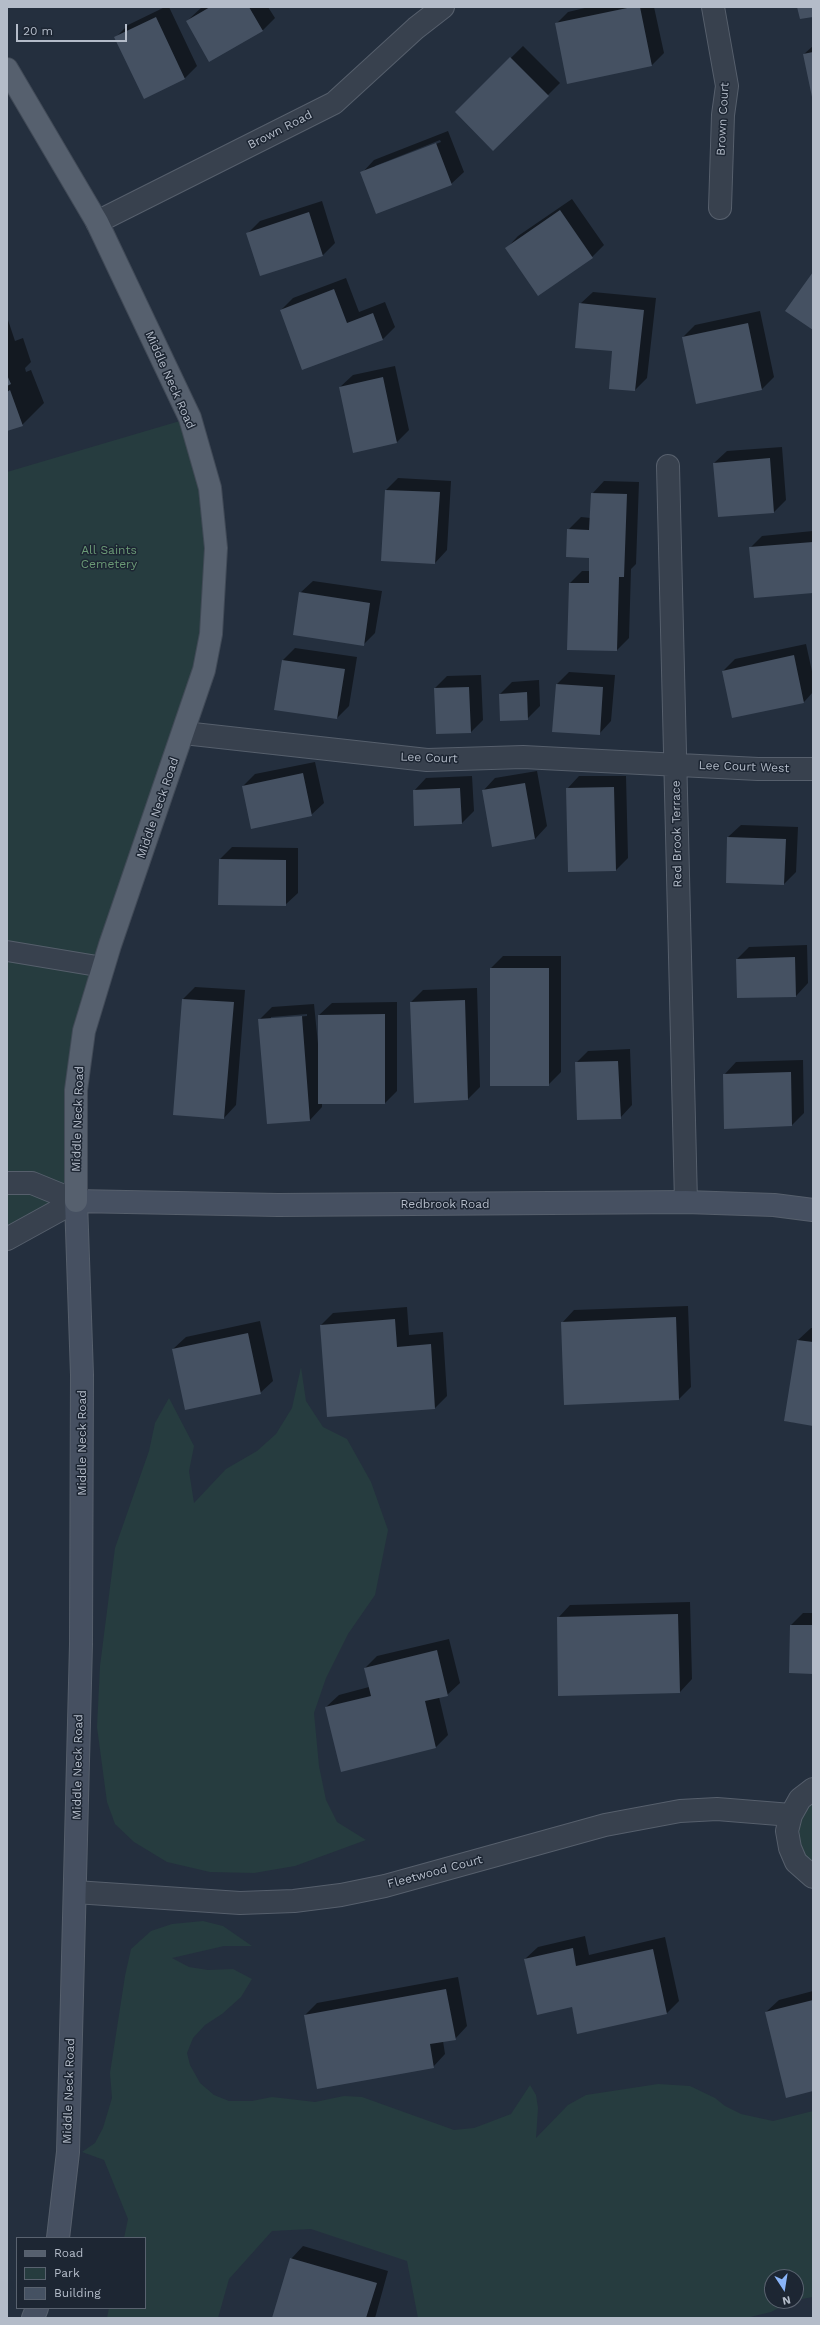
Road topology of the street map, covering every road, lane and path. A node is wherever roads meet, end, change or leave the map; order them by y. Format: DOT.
graph roads {
  1 [pos="443,7"];
  2 [pos="713,7"];
  3 [pos="7,69"];
  4 [pos="720,208"];
  5 [pos="97,222"];
  6 [pos="668,466"];
  7 [pos="184,733"];
  8 [pos="675,764"];
  9 [pos="813,769"];
  10 [pos="7,951"];
  11 [pos="103,967"];
  12 [pos="7,1183"];
  13 [pos="76,1201"];
  14 [pos="686,1202"];
  15 [pos="813,1210"];
  16 [pos="7,1239"];
  17 [pos="813,1789"];
  18 [pos="791,1815"];
  19 [pos="813,1877"];
  20 [pos="75,1892"];
  21 [pos="58,2237"];
  22 [pos="38,2309"];
  23 [pos="33,2318"];
  1 -- 5 [label="street, Brown Road"];
  2 -- 4 [label="street, Brown Court"];
  3 -- 5 [label="main road, Middle Neck Road"];
  5 -- 7 [label="main road, Middle Neck Road"];
  6 -- 8 [label="street, Red Brook Terrace"];
  7 -- 8 [label="street, Lee Court"];
  7 -- 11 [label="main road, Middle Neck Road"];
  8 -- 9 [label="street, Lee Court West"];
  8 -- 14 [label="street, Red Brook Terrace"];
  10 -- 11 [label="lane"];
  11 -- 13 [label="main road, Middle Neck Road"];
  12 -- 13 [label="street"];
  13 -- 14 [label="main road, Redbrook Road"];
  13 -- 16 [label="street"];
  13 -- 20 [label="main road, Middle Neck Road"];
  14 -- 15 [label="main road, Redbrook Road"];
  17 -- 18 [label="street"];
  18 -- 19 [label="street"];
  18 -- 20 [label="street, Fleetwood Court"];
  20 -- 21 [label="main road, Middle Neck Road"];
  22 -- 23 [label="main road"];
}
